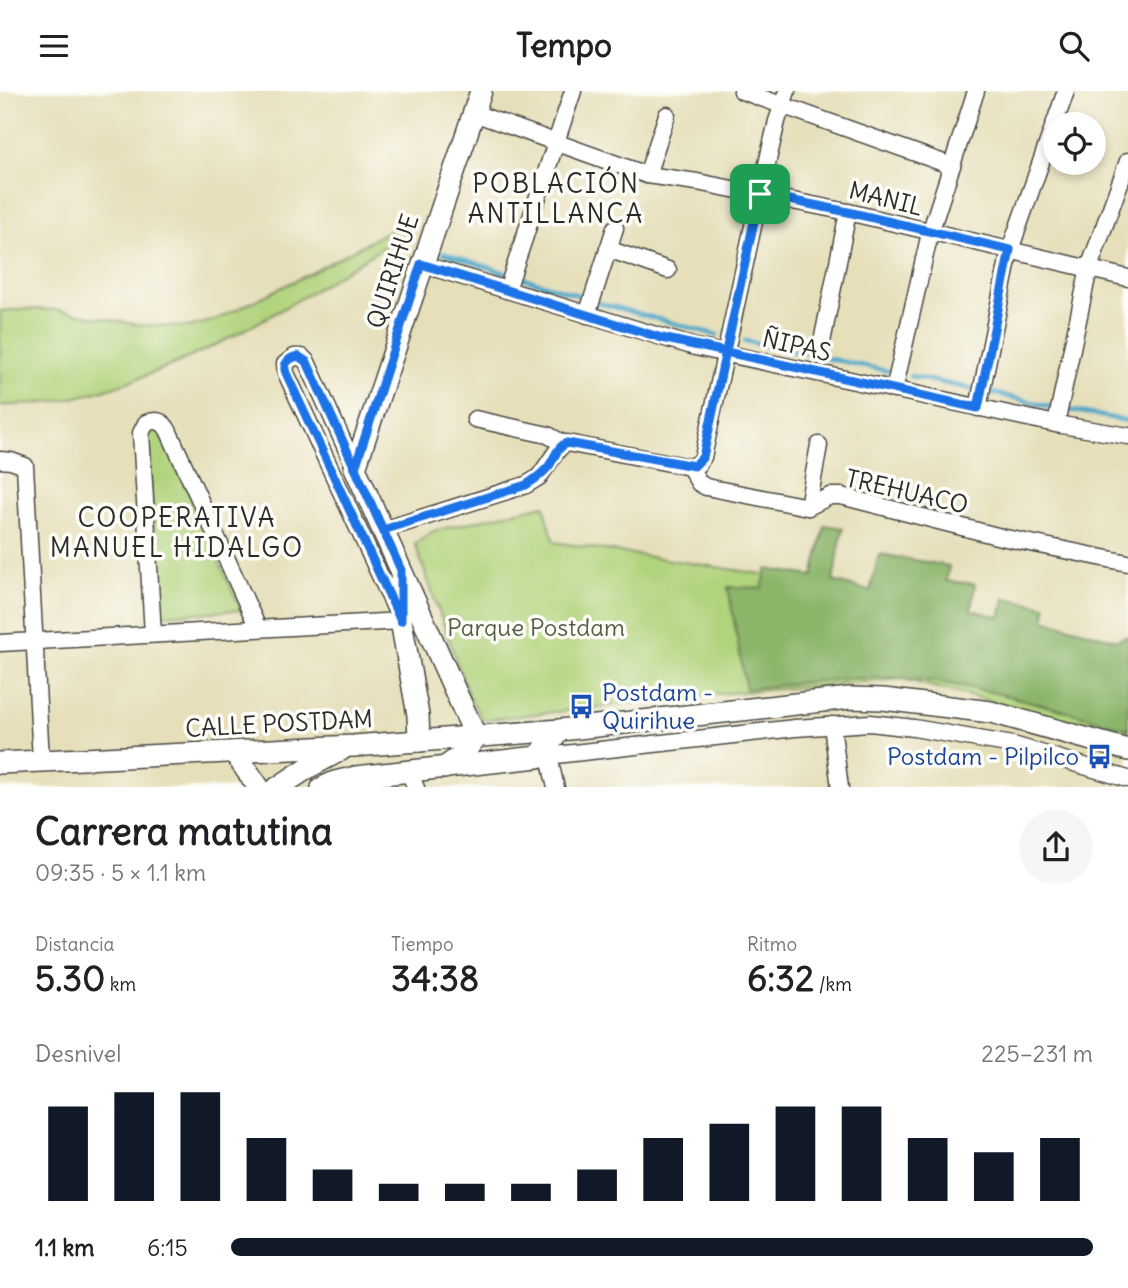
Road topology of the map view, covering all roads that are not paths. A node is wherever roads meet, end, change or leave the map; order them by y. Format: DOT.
graph roads {
  1 [pos="481,91"];
  2 [pos="573,91"];
  3 [pos="742,91"];
  4 [pos="976,91"];
  5 [pos="1066,91"];
  6 [pos="785,98"];
  7 [pos="474,113"];
  8 [pos="667,115"];
  9 [pos="556,143"];
  10 [pos="1128,161"];
  11 [pos="951,166"];
  12 [pos="647,176"];
  13 [pos="760,194"];
  14 [pos="848,212"];
  15 [pos="615,228"];
  16 [pos="930,233"];
  17 [pos="608,249"];
  18 [pos="1010,250"];
  19 [pos="421,264"];
  20 [pos="1089,268"];
  21 [pos="668,269"];
  22 [pos="1128,278"];
  23 [pos="508,290"];
  24 [pos="587,315"];
  25 [pos="822,342"];
  26 [pos="726,352"];
  27 [pos="894,390"];
  28 [pos="978,408"];
  29 [pos="475,419"];
  30 [pos="1056,424"];
  31 [pos="1128,436"];
  32 [pos="564,444"];
  33 [pos="819,445"];
  34 [pos="0,460"];
  35 [pos="690,467"];
  36 [pos="355,468"];
  37 [pos="808,507"];
  38 [pos="383,530"];
  39 [pos="1128,563"];
  40 [pos="401,570"];
  41 [pos="401,621"];
  42 [pos="258,628"];
  43 [pos="153,634"];
  44 [pos="35,641"];
  45 [pos="0,643"];
  46 [pos="832,725"];
  47 [pos="560,730"];
  48 [pos="476,737"];
  49 [pos="419,741"];
  50 [pos="354,746"];
  51 [pos="1128,750"];
  52 [pos="234,752"];
  53 [pos="543,757"];
  54 [pos="41,761"];
  55 [pos="0,763"];
  56 [pos="444,768"];
  57 [pos="1128,779"];
  58 [pos="413,780"];
  59 [pos="259,787"];
  60 [pos="277,787"];
  61 [pos="322,787"];
  62 [pos="556,787"];
  63 [pos="840,787"];
  1 -- 7 [label="street, QUIRIHUE"];
  2 -- 9 [label="street"];
  3 -- 6 [label="street"];
  4 -- 11 [label="street"];
  5 -- 18 [label="street"];
  6 -- 11 [label="street"];
  6 -- 13 [label="street"];
  7 -- 9 [label="street, MANIL"];
  7 -- 19 [label="street, QUIRIHUE"];
  8 -- 12 [label="street"];
  9 -- 12 [label="street, MANIL"];
  9 -- 23 [label="street"];
  10 -- 20 [label="street"];
  11 -- 16 [label="street"];
  12 -- 13 [label="street, MANIL"];
  13 -- 14 [label="street, MANIL"];
  13 -- 26 [label="street"];
  14 -- 16 [label="street, MANIL"];
  14 -- 25 [label="street"];
  15 -- 17 [label="street"];
  16 -- 18 [label="street, MANIL"];
  16 -- 27 [label="street"];
  17 -- 21 [label="street"];
  17 -- 24 [label="street"];
  18 -- 20 [label="street, MANIL"];
  18 -- 28 [label="street"];
  19 -- 23 [label="street, ÑIPAS"];
  19 -- 36 [label="street, QUIRIHUE"];
  20 -- 22 [label="street, MANIL"];
  20 -- 30 [label="street"];
  23 -- 24 [label="street, ÑIPAS"];
  24 -- 26 [label="street, ÑIPAS"];
  26 -- 27 [label="street, ÑIPAS"];
  26 -- 35 [label="street"];
  27 -- 28 [label="street, ÑIPAS"];
  28 -- 30 [label="street, ÑIPAS"];
  29 -- 32 [label="street, TREHUACO"];
  30 -- 31 [label="street, ÑIPAS"];
  32 -- 35 [label="street, TREHUACO"];
  32 -- 38 [label="street"];
  33 -- 37 [label="street"];
  34 -- 44 [label="street"];
  35 -- 37 [label="street, TREHUACO"];
  36 -- 38 [label="street"];
  36 -- 41 [label="street"];
  37 -- 39 [label="street, TREHUACO"];
  38 -- 40 [label="street"];
  40 -- 41 [label="street"];
  40 -- 48 [label="street"];
  41 -- 42 [label="street"];
  41 -- 49 [label="street"];
  42 -- 43 [label="street"];
  42 -- 43 [label="street"];
  43 -- 44 [label="street"];
  44 -- 45 [label="street"];
  44 -- 54 [label="street"];
  46 -- 53 [label="street"];
  46 -- 57 [label="street"];
  46 -- 63 [label="street"];
  47 -- 48 [label="street, CALLE POSTDAM"];
  47 -- 51 [label="street, CALLE POSTDAM"];
  47 -- 53 [label="street"];
  48 -- 49 [label="street, CALLE POSTDAM"];
  48 -- 56 [label="street"];
  49 -- 50 [label="street, CALLE POSTDAM"];
  50 -- 52 [label="street, CALLE POSTDAM"];
  50 -- 60 [label="street"];
  52 -- 54 [label="street, CALLE POSTDAM"];
  52 -- 59 [label="street"];
  53 -- 56 [label="street"];
  53 -- 62 [label="street"];
  54 -- 55 [label="street, CALLE POSTDAM"];
  56 -- 58 [label="street"];
  58 -- 61 [label="street"];
}
